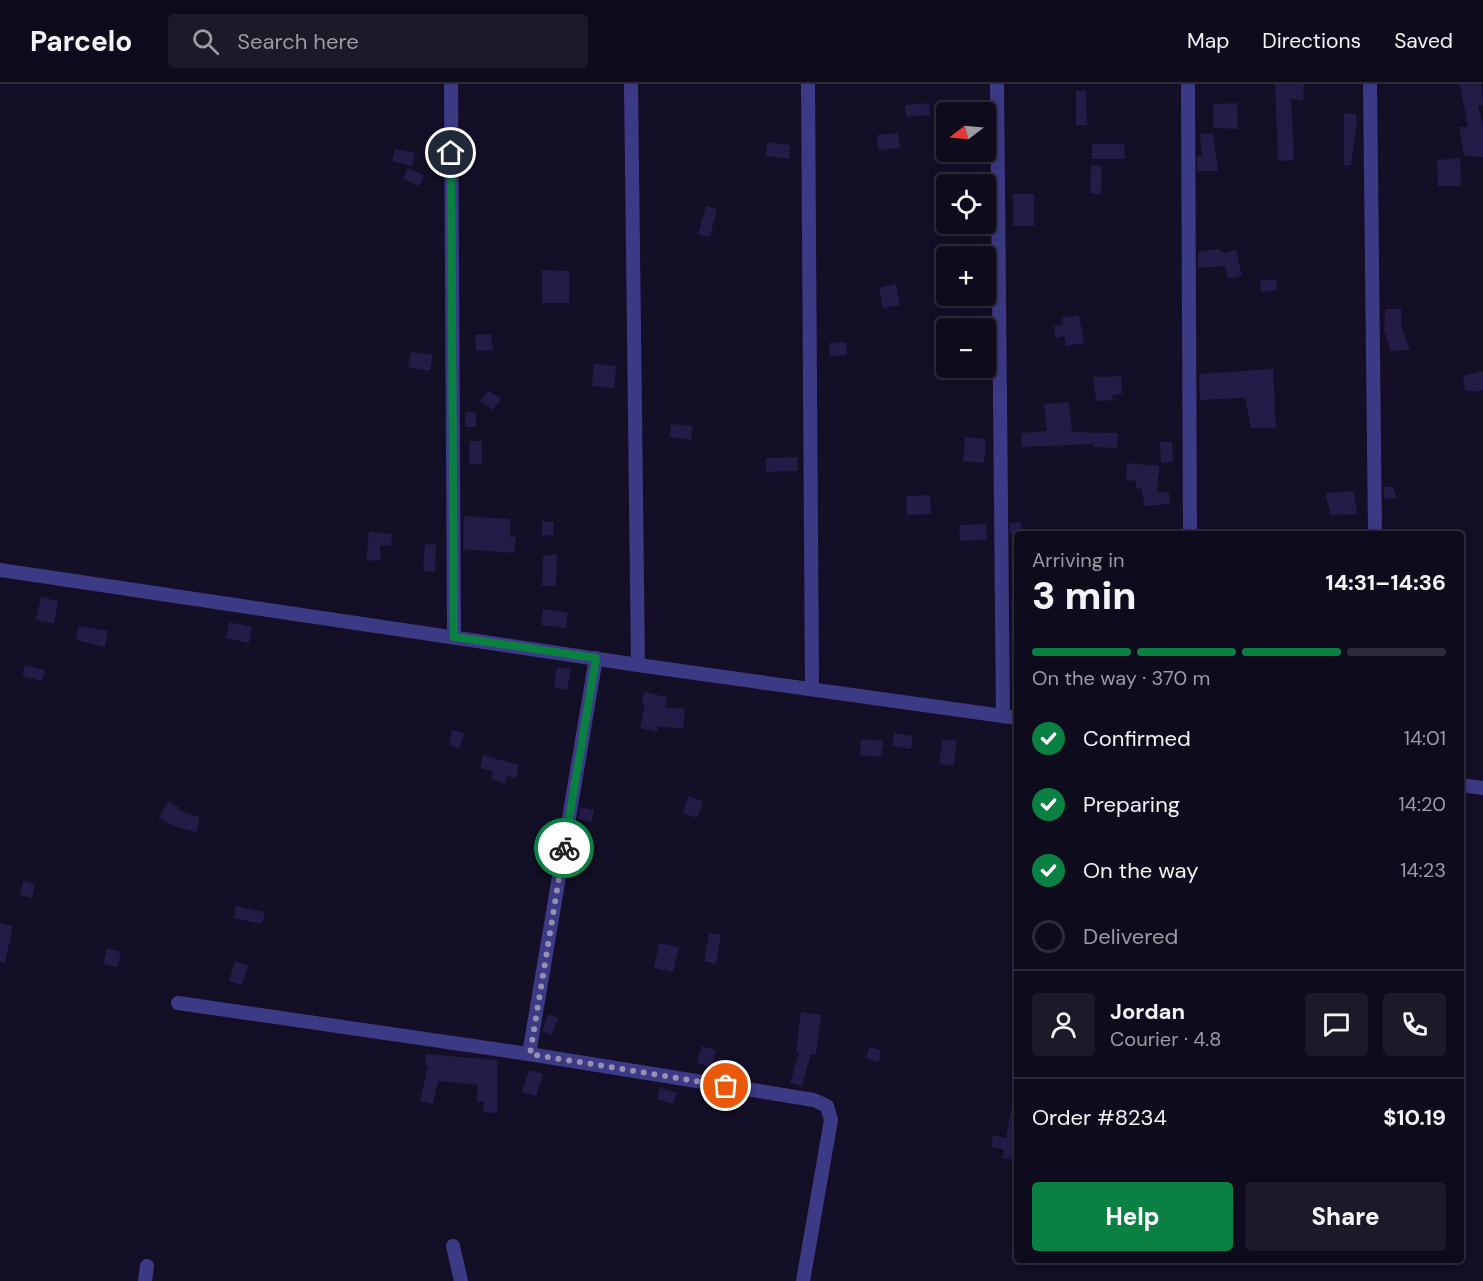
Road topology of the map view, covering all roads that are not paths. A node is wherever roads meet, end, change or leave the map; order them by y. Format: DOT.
graph roads {
  1 [pos="451,84"];
  2 [pos="631,84"];
  3 [pos="808,84"];
  4 [pos="997,84"];
  5 [pos="1188,84"];
  6 [pos="1370,84"];
  7 [pos="1190,531"];
  8 [pos="1375,531"];
  9 [pos="0,570"];
  10 [pos="454,637"];
  11 [pos="596,658"];
  12 [pos="638,665"];
  13 [pos="812,687"];
  14 [pos="1010,717"];
  15 [pos="1464,785"];
  16 [pos="1483,788"];
  17 [pos="178,1003"];
  18 [pos="530,1054"];
  19 [pos="453,1246"];
  20 [pos="147,1266"];
  21 [pos="145,1281"];
  22 [pos="461,1281"];
  23 [pos="803,1281"];
  1 -- 10 [label="street"];
  2 -- 12 [label="street"];
  3 -- 13 [label="street"];
  4 -- 14 [label="street"];
  5 -- 7 [label="street"];
  6 -- 8 [label="street"];
  9 -- 10 [label="street"];
  10 -- 11 [label="street"];
  11 -- 12 [label="street"];
  11 -- 18 [label="street"];
  12 -- 13 [label="street"];
  13 -- 14 [label="street"];
  15 -- 16 [label="street"];
  17 -- 18 [label="street"];
  18 -- 23 [label="street"];
  19 -- 22 [label="street"];
  20 -- 21 [label="street"];
}
